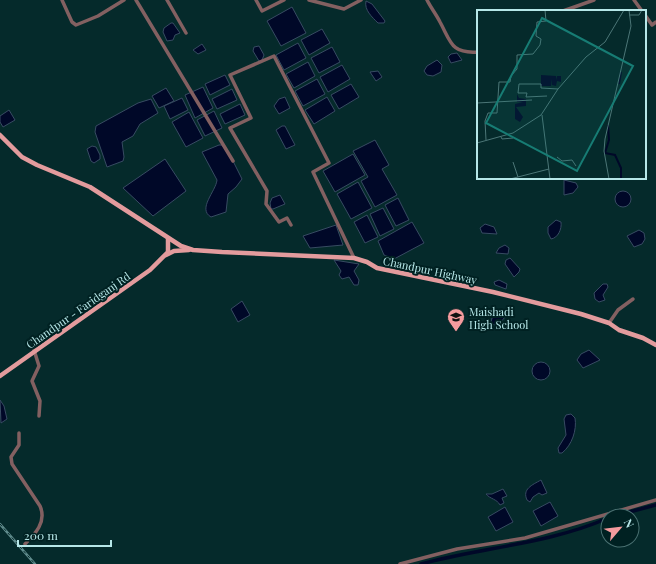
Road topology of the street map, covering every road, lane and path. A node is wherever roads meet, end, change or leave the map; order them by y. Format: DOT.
graph roads {
  1 [pos="62,0"];
  2 [pos="124,0"];
  3 [pos="136,0"];
  4 [pos="167,0"];
  5 [pos="256,0"];
  6 [pos="284,0"];
  7 [pos="309,0"];
  8 [pos="361,0"];
  9 [pos="427,0"];
  10 [pos="594,0"];
  11 [pos="634,0"];
  12 [pos="566,10"];
  13 [pos="641,10"];
  14 [pos="646,16"];
  15 [pos="656,22"];
  16 [pos="186,32"];
  17 [pos="477,52"];
  18 [pos="0,135"];
  19 [pos="233,161"];
  20 [pos="291,225"];
  21 [pos="168,239"];
  22 [pos="193,250"];
  23 [pos="164,256"];
  24 [pos="354,258"];
  25 [pos="633,299"];
  26 [pos="609,323"];
  27 [pos="656,345"];
  28 [pos="34,350"];
  29 [pos="0,376"];
  30 [pos="39,416"];
  31 [pos="19,433"];
  32 [pos="656,500"];
  33 [pos="24,544"];
  34 [pos="400,564"];
  1 -- 2 [label="street"];
  3 -- 19 [label="street"];
  4 -- 16 [label="street"];
  5 -- 6 [label="street"];
  7 -- 8 [label="street"];
  9 -- 17 [label="street"];
  10 -- 12 [label="street"];
  11 -- 13 [label="street"];
  14 -- 15 [label="street"];
  18 -- 21 [label="main road"];
  20 -- 24 [label="street"];
  21 -- 22 [label="main road"];
  21 -- 23 [label="main road"];
  22 -- 23 [label="main road"];
  22 -- 24 [label="main road, Chandpur Highway"];
  23 -- 28 [label="main road, Chandpur - Faridganj Rd"];
  24 -- 26 [label="main road, Chandpur Highway"];
  25 -- 26 [label="street"];
  26 -- 27 [label="main road, Chandpur Highway"];
  28 -- 29 [label="main road, Chandpur - Faridganj Rd"];
  28 -- 30 [label="street"];
  31 -- 33 [label="street"];
  32 -- 34 [label="street"];
}
